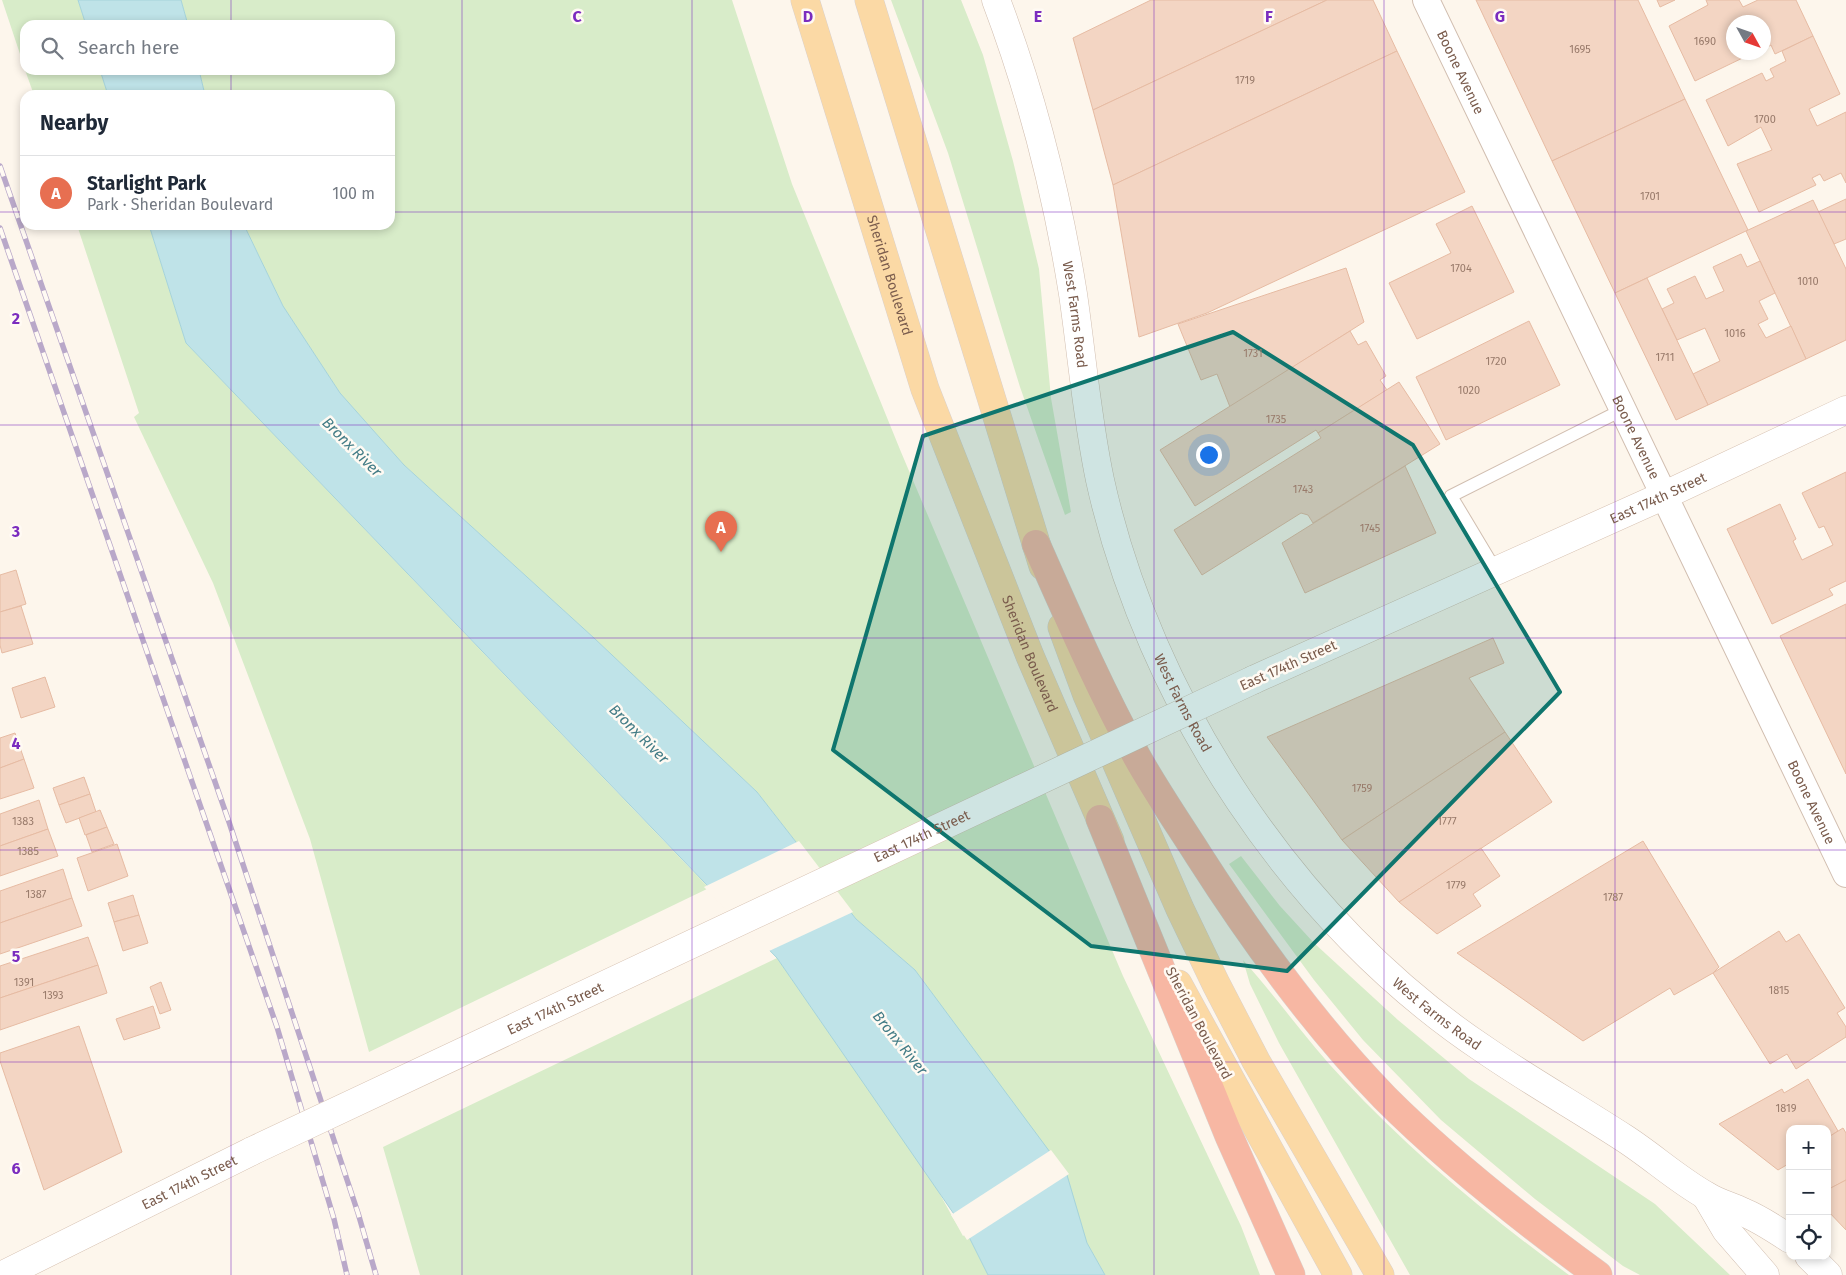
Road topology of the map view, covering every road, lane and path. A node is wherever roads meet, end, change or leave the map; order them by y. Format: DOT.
graph roads {
  1 [pos="804,0"];
  2 [pos="869,0"];
  3 [pos="996,0"];
  4 [pos="1426,0"];
  5 [pos="1624,409"];
  6 [pos="1846,410"];
  7 [pos="1665,495"];
  8 [pos="1036,544"];
  9 [pos="1496,572"];
  10 [pos="1100,819"];
  11 [pos="1846,874"];
  12 [pos="1706,1196"];
  13 [pos="1786,1237"];
  14 [pos="1813,1260"];
  15 [pos="3,1275"];
  16 [pos="1291,1275"];
  17 [pos="1338,1275"];
  18 [pos="1380,1275"];
  19 [pos="1598,1275"];
  20 [pos="1765,1275"];
  21 [pos="1828,1275"];
  1 -- 10 [label="main road, Sheridan Boulevard"];
  2 -- 8 [label="main road"];
  3 -- 12 [label="main road, West Farms Road"];
  4 -- 5 [label="street, Boone Avenue"];
  5 -- 7 [label="street, Boone Avenue"];
  5 -- 9 [label="lane"];
  6 -- 7 [label="main road, East 174th Street"];
  7 -- 9 [label="main road, East 174th Street"];
  7 -- 11 [label="street, Boone Avenue"];
  8 -- 18 [label="main road"];
  8 -- 19 [label="highway"];
  9 -- 15 [label="main road, East 174th Street, bridge"];
  10 -- 16 [label="highway"];
  10 -- 17 [label="main road, Sheridan Boulevard"];
  12 -- 13 [label="main road, West Farms Road"];
  12 -- 20 [label="main road, West Farms Road"];
  14 -- 21 [label="main road"];
}
